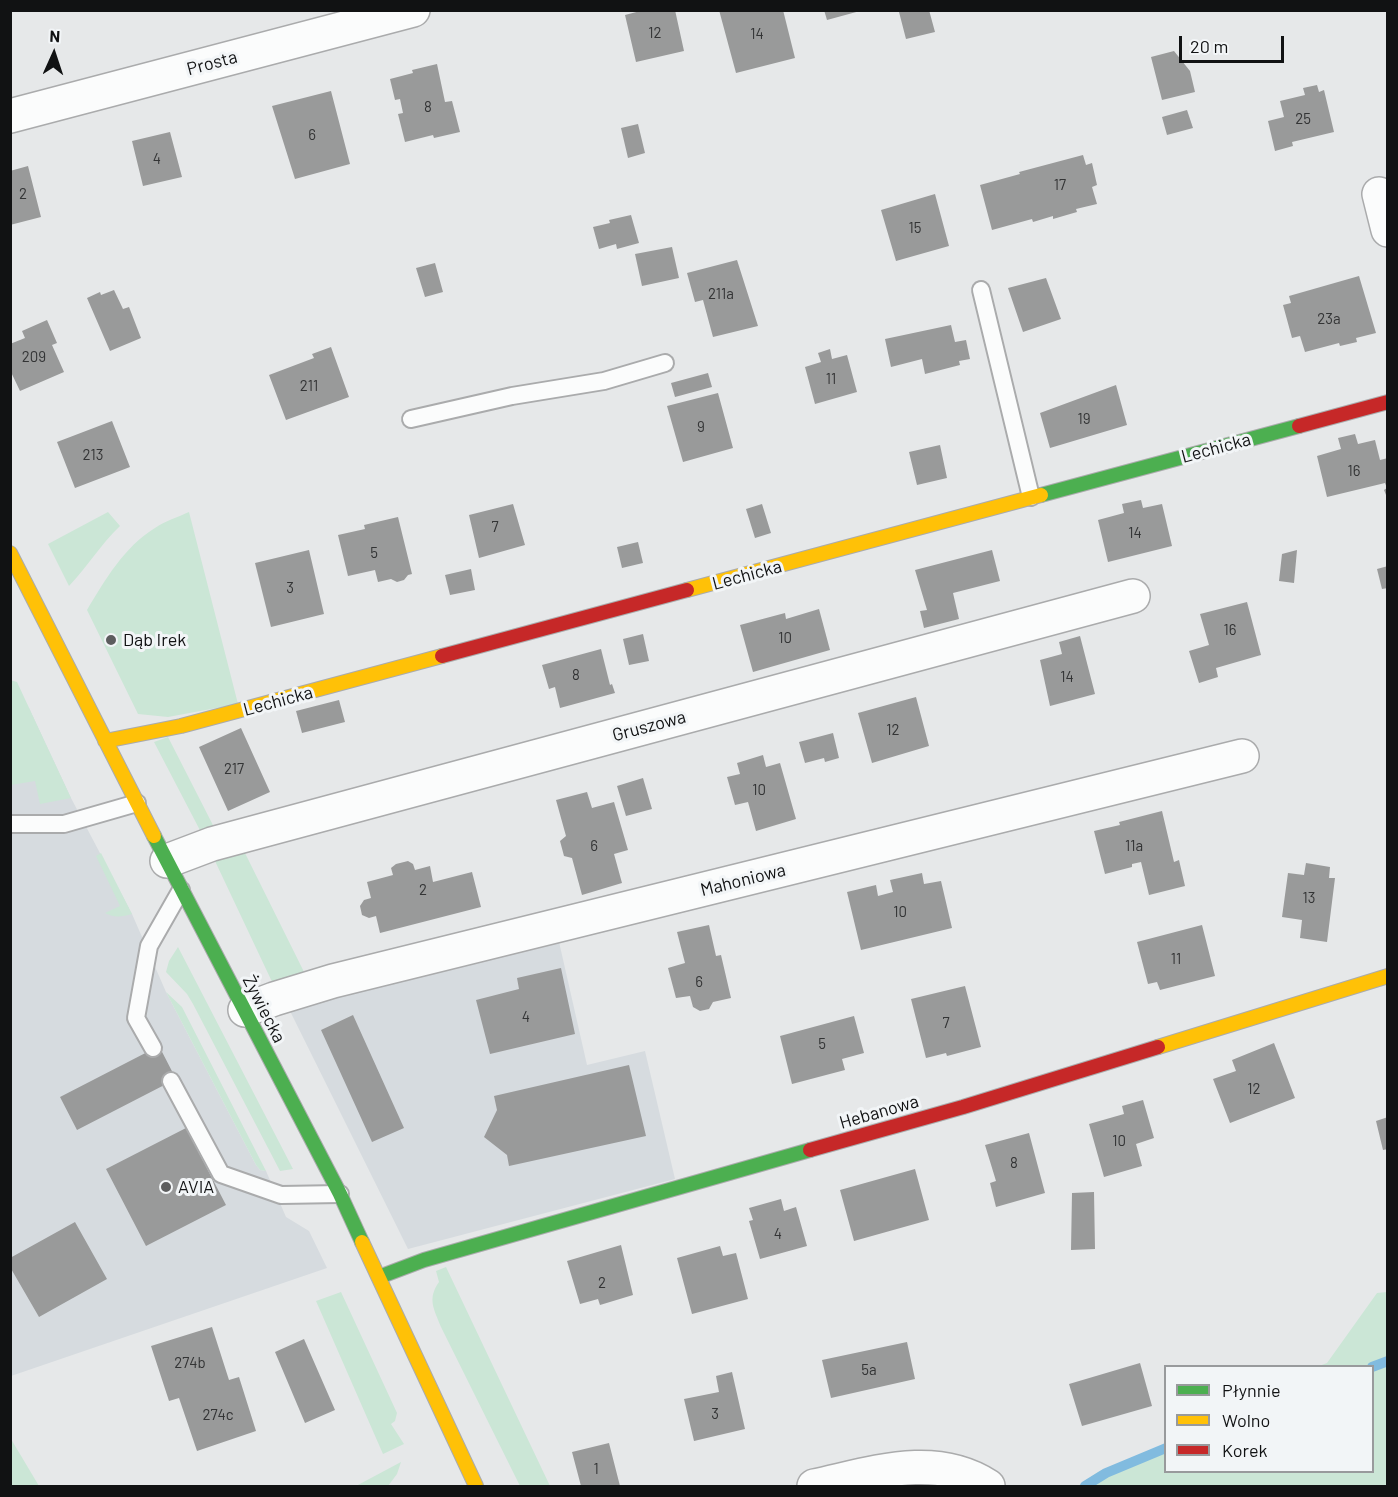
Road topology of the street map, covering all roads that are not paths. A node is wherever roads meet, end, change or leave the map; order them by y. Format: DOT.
graph roads {
  1 [pos="413,10"];
  2 [pos="10,116"];
  3 [pos="1379,194"];
  4 [pos="1388,230"];
  5 [pos="981,290"];
  6 [pos="665,363"];
  7 [pos="1388,402"];
  8 [pos="411,419"];
  9 [pos="1031,497"];
  10 [pos="10,553"];
  11 [pos="1133,596"];
  12 [pos="105,741"];
  13 [pos="1242,756"];
  14 [pos="137,803"];
  15 [pos="10,824"];
  16 [pos="167,861"];
  17 [pos="181,890"];
  18 [pos="1388,976"];
  19 [pos="245,1010"];
  20 [pos="153,1048"];
  21 [pos="171,1082"];
  22 [pos="340,1194"];
  23 [pos="379,1277"];
  24 [pos="476,1486"];
  25 [pos="814,1486"];
  26 [pos="988,1486"];
  1 -- 2 [label="street, Prosta"];
  3 -- 4 [label="street"];
  5 -- 9 [label="lane"];
  6 -- 8 [label="lane"];
  7 -- 9 [label="street, Lechicka"];
  9 -- 12 [label="street, Lechicka"];
  10 -- 12 [label="street, Żywiecka"];
  11 -- 16 [label="street, Gruszowa"];
  12 -- 14 [label="street, Żywiecka"];
  13 -- 19 [label="street, Mahoniowa"];
  14 -- 15 [label="lane"];
  14 -- 16 [label="street, Żywiecka"];
  16 -- 17 [label="street, Żywiecka"];
  17 -- 19 [label="street, Żywiecka"];
  17 -- 20 [label="lane"];
  18 -- 23 [label="street, Hebanowa"];
  19 -- 22 [label="street, Żywiecka"];
  21 -- 22 [label="lane"];
  22 -- 23 [label="street, Żywiecka"];
  23 -- 24 [label="street, Żywiecka"];
  25 -- 26 [label="street"];
}
